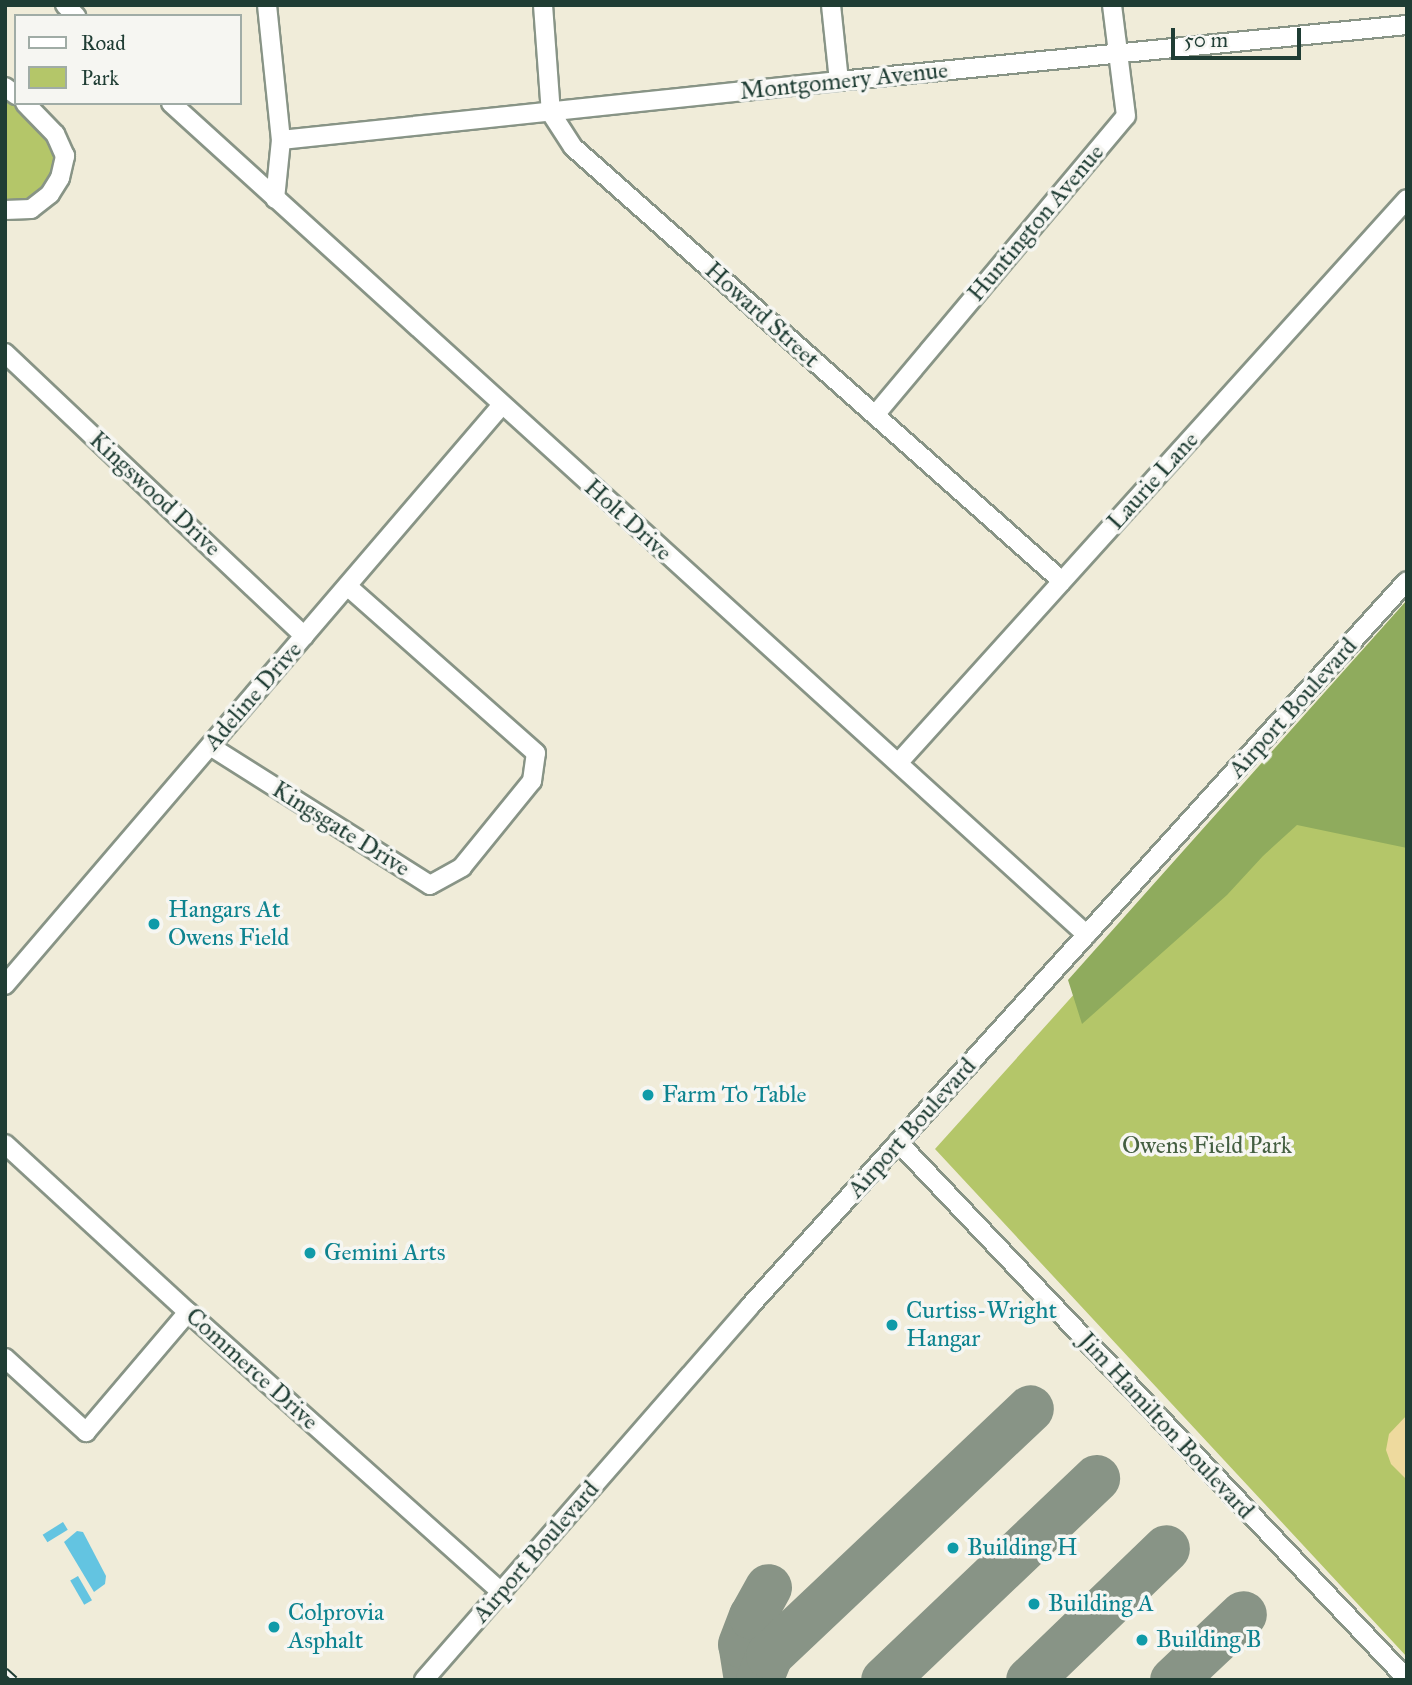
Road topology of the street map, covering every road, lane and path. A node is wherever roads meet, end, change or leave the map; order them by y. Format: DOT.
graph roads {
  1 [pos="267,5"];
  2 [pos="544,5"];
  3 [pos="831,5"];
  4 [pos="1112,5"];
  5 [pos="1407,26"];
  6 [pos="1117,53"];
  7 [pos="839,81"];
  8 [pos="27,105"];
  9 [pos="173,105"];
  10 [pos="551,113"];
  11 [pos="281,140"];
  12 [pos="275,199"];
  13 [pos="1407,199"];
  14 [pos="5,211"];
  15 [pos="5,353"];
  16 [pos="500,406"];
  17 [pos="875,415"];
  18 [pos="1062,581"];
  19 [pos="1407,582"];
  20 [pos="347,586"];
  21 [pos="304,636"];
  22 [pos="210,746"];
  23 [pos="898,762"];
  24 [pos="1087,935"];
  25 [pos="5,985"];
  26 [pos="898,1142"];
  27 [pos="5,1143"];
  28 [pos="188,1312"];
  29 [pos="5,1358"];
  30 [pos="502,1593"];
  31 [pos="1407,1679"];
  32 [pos="424,1680"];
  1 -- 11 [label="street"];
  2 -- 10 [label="street, Howard Street"];
  3 -- 7 [label="street"];
  4 -- 6 [label="street, Huntington Avenue"];
  5 -- 6 [label="street, Montgomery Avenue"];
  6 -- 7 [label="street, Montgomery Avenue"];
  6 -- 17 [label="street, Huntington Avenue"];
  7 -- 10 [label="street, Montgomery Avenue"];
  8 -- 14 [label="street"];
  9 -- 12 [label="street, Holt Drive"];
  10 -- 11 [label="street, Montgomery Avenue"];
  10 -- 17 [label="street, Howard Street"];
  11 -- 12 [label="street"];
  12 -- 16 [label="street, Holt Drive"];
  13 -- 18 [label="street, Laurie Lane"];
  15 -- 21 [label="street, Kingswood Drive"];
  16 -- 20 [label="street, Adeline Drive"];
  16 -- 23 [label="street, Holt Drive"];
  17 -- 18 [label="street, Howard Street"];
  18 -- 23 [label="street, Laurie Lane"];
  19 -- 24 [label="street, Airport Boulevard"];
  20 -- 21 [label="street, Adeline Drive"];
  20 -- 22 [label="street, Kingsgate Drive"];
  21 -- 22 [label="street, Adeline Drive"];
  22 -- 25 [label="street, Adeline Drive"];
  23 -- 24 [label="street, Holt Drive"];
  24 -- 26 [label="street, Airport Boulevard"];
  26 -- 30 [label="street, Airport Boulevard"];
  26 -- 31 [label="street, Jim Hamilton Boulevard"];
  27 -- 28 [label="street, Commerce Drive"];
  28 -- 29 [label="street"];
  28 -- 30 [label="street, Commerce Drive"];
  30 -- 32 [label="street, Airport Boulevard"];
}
